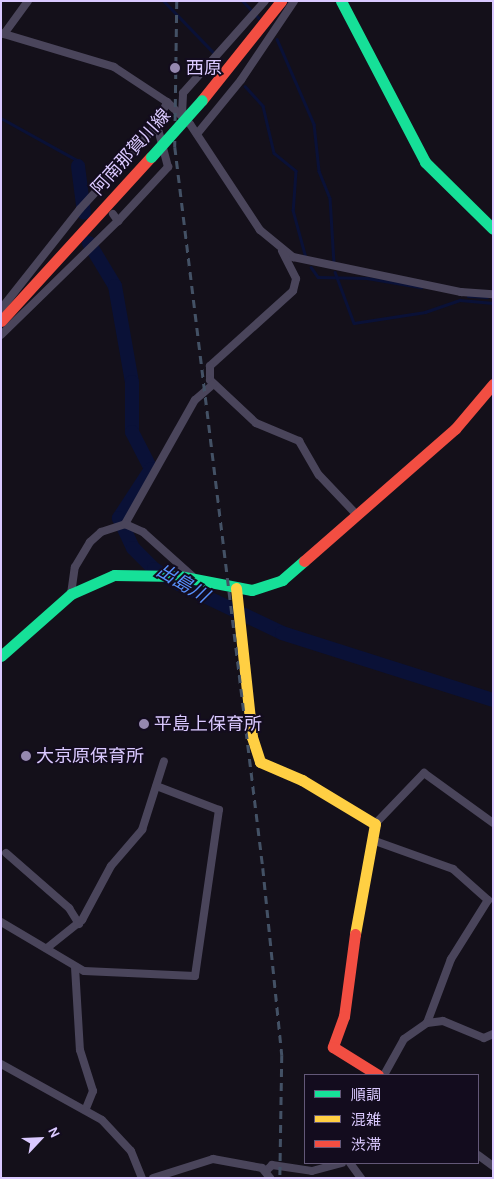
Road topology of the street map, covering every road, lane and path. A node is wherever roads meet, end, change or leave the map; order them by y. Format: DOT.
graph roads {
  1 [pos="28,1"];
  2 [pos="265,1"];
  3 [pos="280,1"];
  4 [pos="294,1"];
  5 [pos="340,1"];
  6 [pos="3,34"];
  7 [pos="167,102"];
  8 [pos="182,114"];
  9 [pos="157,125"];
  10 [pos="196,134"];
  11 [pos="493,229"];
  12 [pos="282,251"];
  13 [pos="493,294"];
  14 [pos="1,308"];
  15 [pos="1,321"];
  16 [pos="1,334"];
  17 [pos="493,384"];
  18 [pos="212,386"];
  19 [pos="357,515"];
  20 [pos="125,524"];
  21 [pos="198,580"];
  22 [pos="236,588"];
  23 [pos="70,594"];
  24 [pos="1,656"];
  25 [pos="164,761"];
  26 [pos="156,786"];
  27 [pos="493,822"];
  28 [pos="375,824"];
  29 [pos="375,841"];
  30 [pos="6,853"];
  31 [pos="490,908"];
  32 [pos="1,922"];
  33 [pos="79,924"];
  34 [pos="47,948"];
  35 [pos="75,967"];
  36 [pos="427,1023"];
  37 [pos="493,1034"];
  38 [pos="1,1064"];
  39 [pos="376,1074"];
  40 [pos="385,1074"];
  41 [pos="86,1108"];
  42 [pos="479,1156"];
  43 [pos="338,1164"];
  44 [pos="351,1164"];
  45 [pos="493,1166"];
  46 [pos="269,1174"];
  47 [pos="142,1178"];
  48 [pos="153,1178"];
  49 [pos="361,1178"];
  1 -- 6 [label="street"];
  2 -- 8 [label="street"];
  3 -- 15 [label="street, 阿南那賀川線, bridge"];
  4 -- 10 [label="street"];
  5 -- 11 [label="street"];
  6 -- 7 [label="street"];
  7 -- 8 [label="street"];
  7 -- 9 [label="street"];
  8 -- 10 [label="street"];
  9 -- 14 [label="street"];
  9 -- 16 [label="street"];
  10 -- 12 [label="street"];
  12 -- 13 [label="street"];
  12 -- 18 [label="street"];
  17 -- 19 [label="street"];
  18 -- 19 [label="street"];
  18 -- 20 [label="street"];
  19 -- 22 [label="street"];
  20 -- 21 [label="street"];
  20 -- 23 [label="street"];
  21 -- 22 [label="street"];
  21 -- 23 [label="street"];
  22 -- 28 [label="street"];
  23 -- 24 [label="street"];
  25 -- 26 [label="street"];
  26 -- 33 [label="street"];
  26 -- 35 [label="street"];
  27 -- 28 [label="street"];
  28 -- 29 [label="street"];
  29 -- 31 [label="street"];
  29 -- 39 [label="street"];
  30 -- 33 [label="street"];
  31 -- 36 [label="street"];
  32 -- 34 [label="street"];
  33 -- 34 [label="street"];
  34 -- 35 [label="street"];
  35 -- 41 [label="street"];
  36 -- 37 [label="street"];
  36 -- 40 [label="street"];
  38 -- 41 [label="street"];
  41 -- 47 [label="street"];
  42 -- 45 [label="street"];
  43 -- 46 [label="street"];
  44 -- 49 [label="street"];
  46 -- 48 [label="street"];
}
